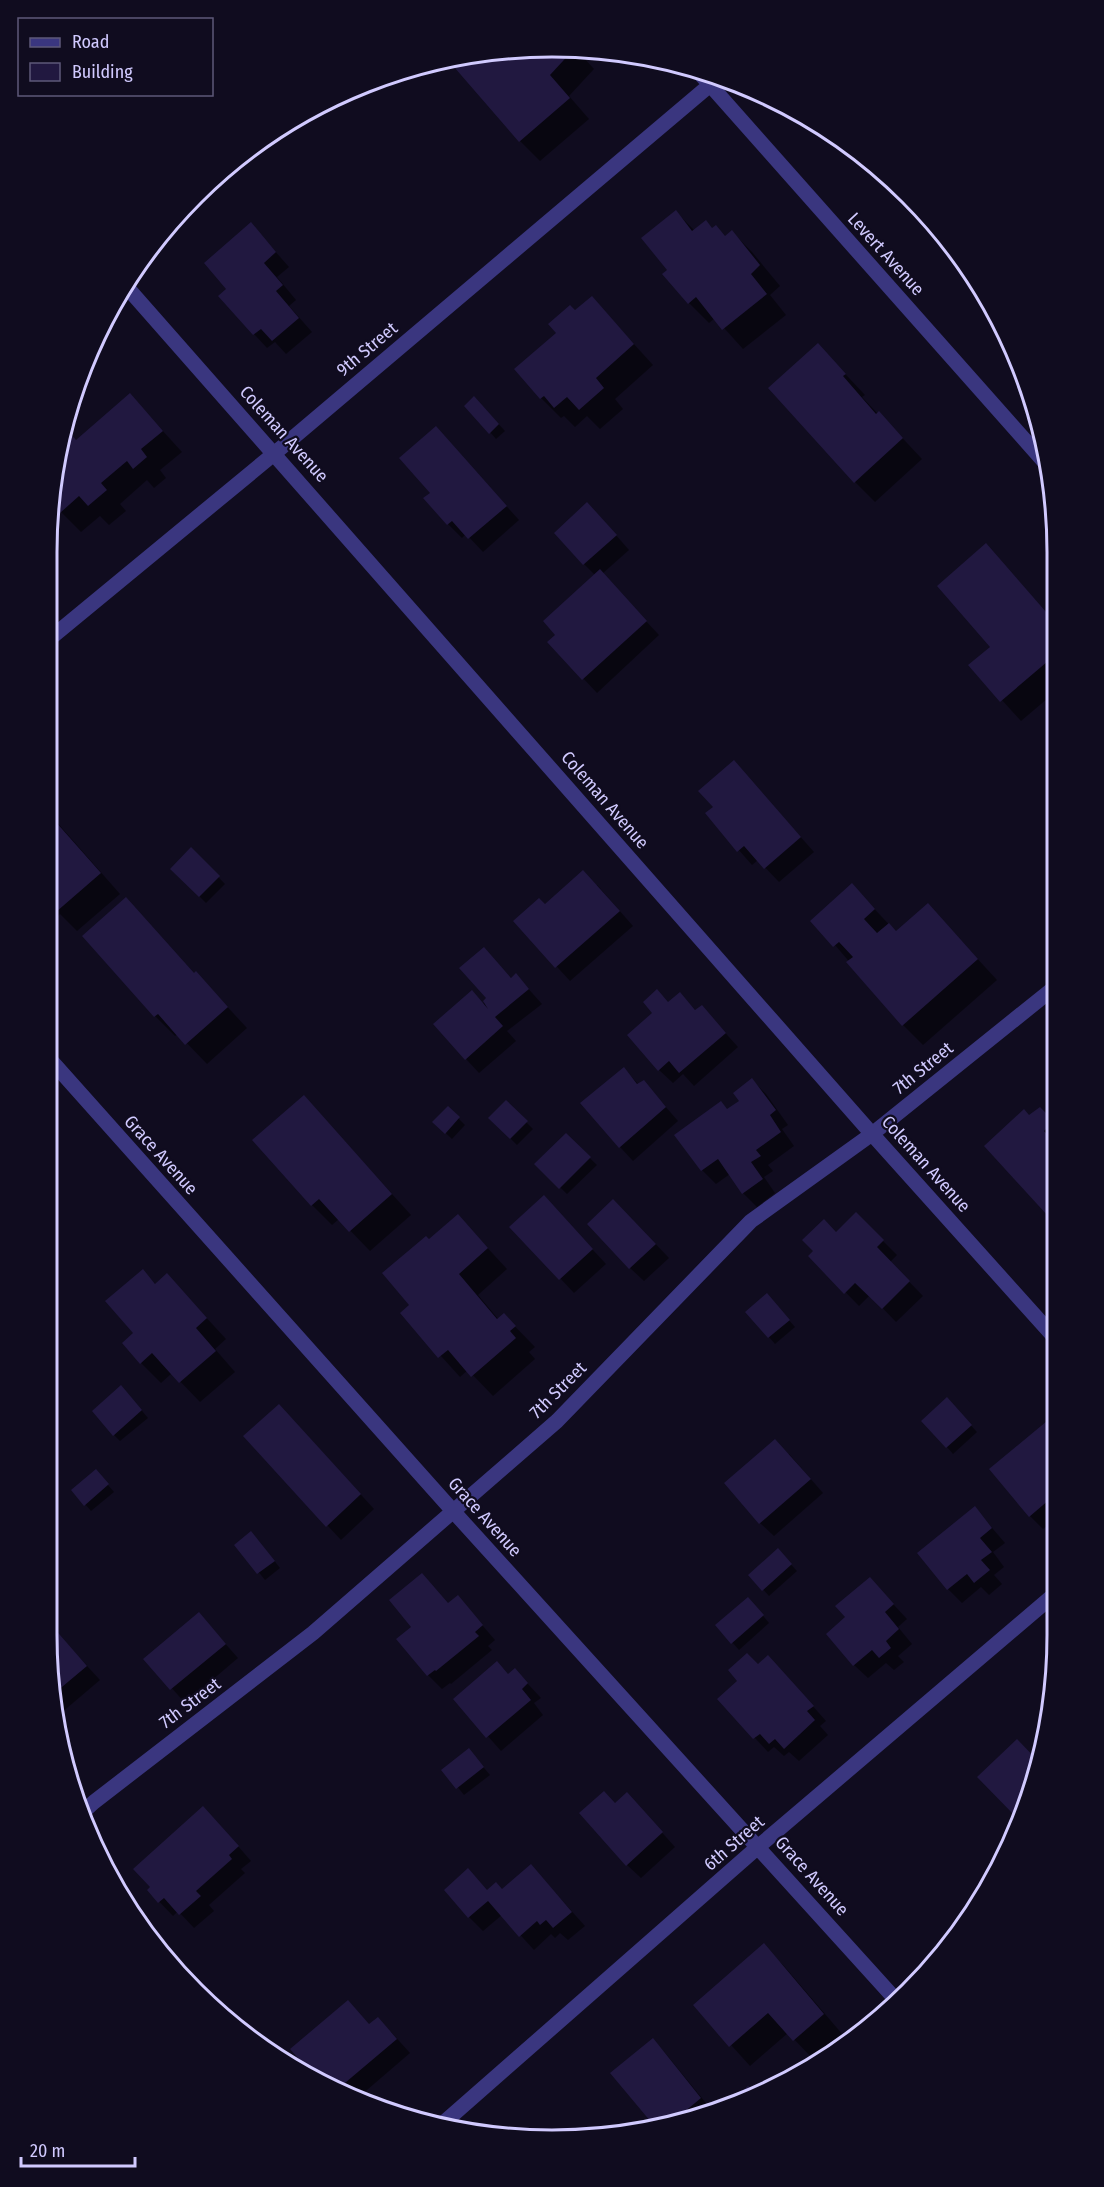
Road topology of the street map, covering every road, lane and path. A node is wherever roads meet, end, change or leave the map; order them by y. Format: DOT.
graph roads {
  1 [pos="710,84"];
  2 [pos="131,292"];
  3 [pos="275,453"];
  4 [pos="1037,453"];
  5 [pos="57,633"];
  6 [pos="1047,993"];
  7 [pos="57,1067"];
  8 [pos="872,1134"];
  9 [pos="1047,1329"];
  10 [pos="453,1511"];
  11 [pos="1047,1601"];
  12 [pos="88,1807"];
  13 [pos="759,1846"];
  14 [pos="891,1995"];
  15 [pos="449,2119"];
  1 -- 3 [label="street, 9th Street"];
  1 -- 4 [label="street, Levert Avenue"];
  2 -- 3 [label="street, Coleman Avenue"];
  3 -- 5 [label="street, 9th Street"];
  3 -- 8 [label="street, Coleman Avenue"];
  6 -- 8 [label="street, 7th Street"];
  7 -- 10 [label="street, Grace Avenue"];
  8 -- 9 [label="street, Coleman Avenue"];
  8 -- 10 [label="street, 7th Street"];
  10 -- 12 [label="street, 7th Street"];
  10 -- 13 [label="street, Grace Avenue"];
  11 -- 13 [label="street, 6th Street"];
  13 -- 14 [label="street, Grace Avenue"];
  13 -- 15 [label="street, 6th Street"];
}
